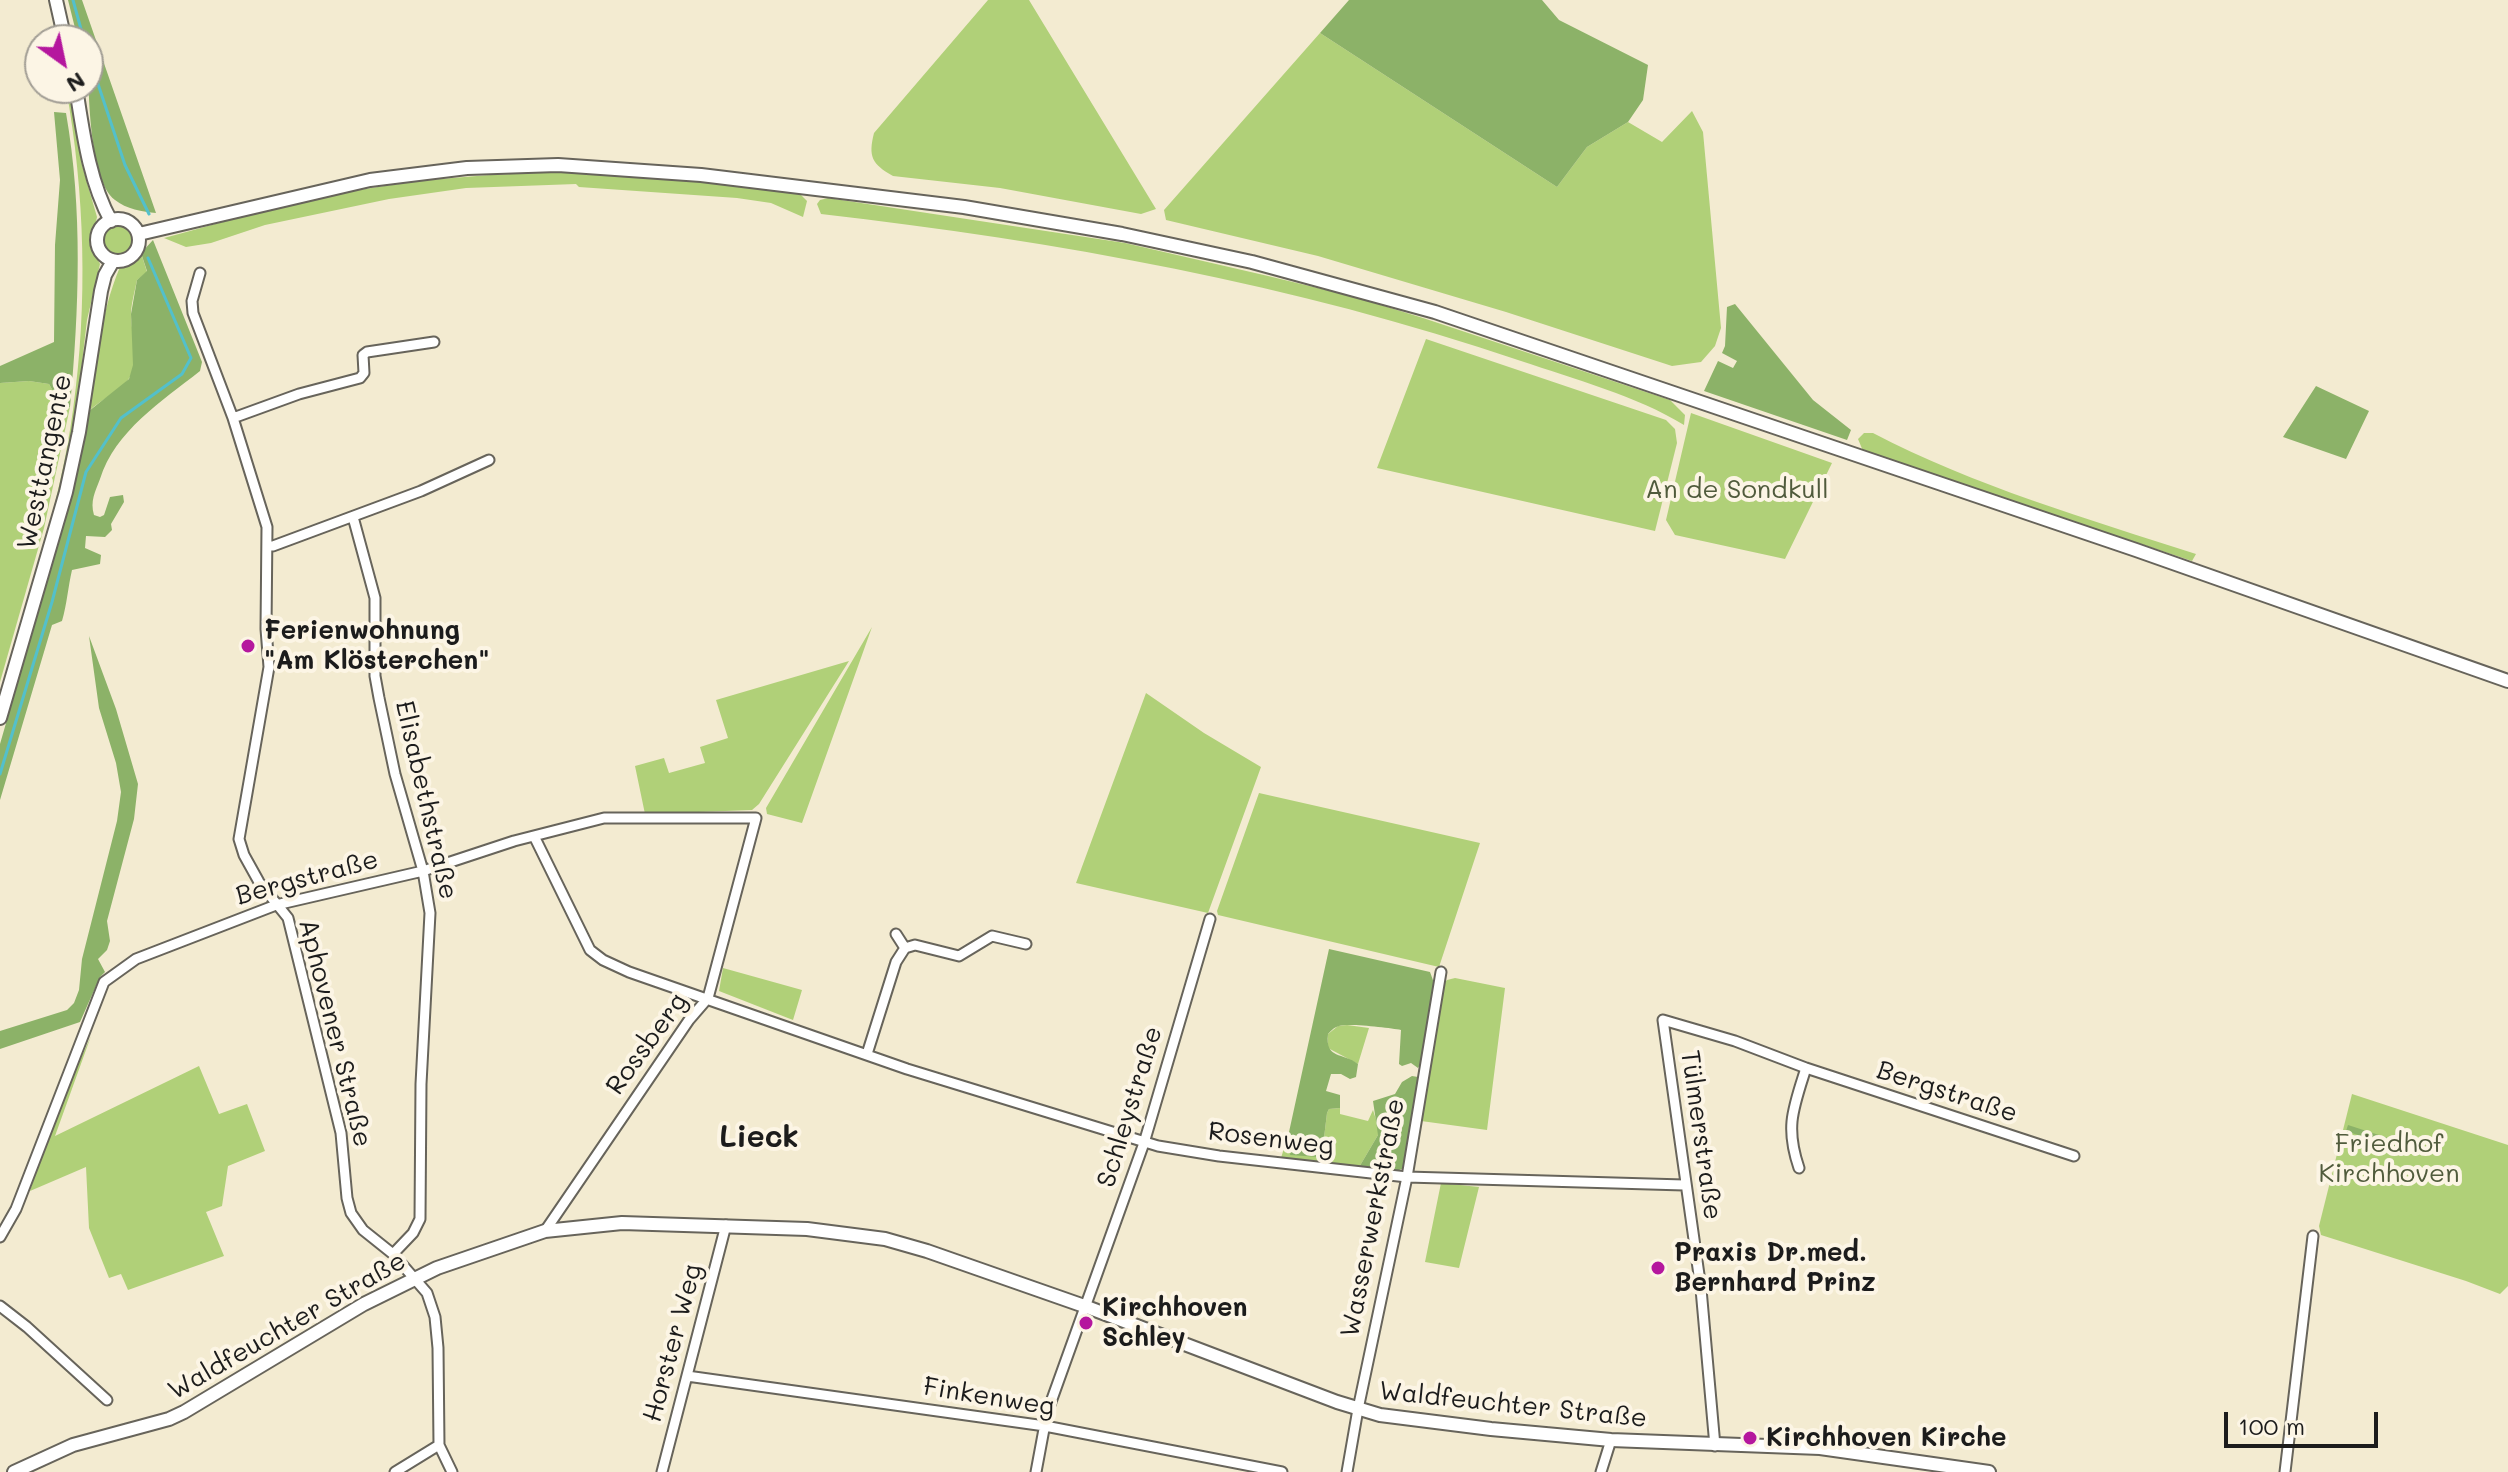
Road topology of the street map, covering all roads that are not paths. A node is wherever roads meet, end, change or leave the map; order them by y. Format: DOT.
graph roads {
  1 [pos="56,0"];
  2 [pos="61,24"];
  3 [pos="79,104"];
  4 [pos="111,221"];
  5 [pos="139,234"];
  6 [pos="113,261"];
  7 [pos="200,273"];
  8 [pos="434,342"];
  9 [pos="233,418"];
  10 [pos="489,460"];
  11 [pos="353,517"];
  12 [pos="267,546"];
  13 [pos="2508,681"];
  14 [pos="0,718"];
  15 [pos="756,818"];
  16 [pos="534,836"];
  17 [pos="423,871"];
  18 [pos="276,905"];
  19 [pos="1210,919"];
  20 [pos="896,934"];
  21 [pos="1026,944"];
  22 [pos="905,948"];
  23 [pos="1441,972"];
  24 [pos="708,998"];
  25 [pos="1663,1020"];
  26 [pos="867,1054"];
  27 [pos="1806,1068"];
  28 [pos="1144,1143"];
  29 [pos="2074,1156"];
  30 [pos="1799,1168"];
  31 [pos="1407,1177"];
  32 [pos="1684,1185"];
  33 [pos="726,1225"];
  34 [pos="545,1231"];
  35 [pos="2313,1236"];
  36 [pos="0,1237"];
  37 [pos="393,1254"];
  38 [pos="415,1278"];
  39 [pos="0,1306"];
  40 [pos="1087,1307"];
  41 [pos="687,1376"];
  42 [pos="107,1400"];
  43 [pos="1358,1409"];
  44 [pos="1045,1426"];
  45 [pos="1611,1440"];
  46 [pos="439,1445"];
  47 [pos="1715,1446"];
  48 [pos="1943,1468"];
  49 [pos="14,1472"];
  50 [pos="395,1472"];
  51 [pos="452,1472"];
  52 [pos="662,1472"];
  53 [pos="1036,1472"];
  54 [pos="1282,1472"];
  55 [pos="1347,1472"];
  56 [pos="1601,1472"];
  57 [pos="1989,1472"];
  58 [pos="2285,1472"];
  1 -- 2 [label="main road"];
  3 -- 4 [label="main road"];
  4 -- 5 [label="main road"];
  4 -- 6 [label="main road"];
  5 -- 6 [label="main road"];
  5 -- 13 [label="main road"];
  6 -- 14 [label="main road, Westtangente"];
  7 -- 9 [label="street, Aphovener Straße"];
  8 -- 9 [label="street"];
  9 -- 12 [label="street, Aphovener Straße"];
  10 -- 11 [label="street"];
  11 -- 12 [label="street"];
  11 -- 17 [label="street, Elisabethstraße"];
  12 -- 18 [label="street, Aphovener Straße"];
  15 -- 16 [label="street, Bergstraße"];
  15 -- 24 [label="street, Rossberg"];
  16 -- 17 [label="street, Bergstraße"];
  16 -- 24 [label="street, Rosenweg"];
  17 -- 18 [label="street, Bergstraße"];
  17 -- 37 [label="street, Elisabethstraße"];
  18 -- 36 [label="street, Bergstraße"];
  18 -- 37 [label="street, Aphovener Straße"];
  19 -- 28 [label="street, Schleystraße"];
  20 -- 22 [label="street"];
  21 -- 22 [label="street"];
  22 -- 26 [label="street"];
  23 -- 31 [label="street, Wasserwerkstraße"];
  24 -- 26 [label="street, Rosenweg"];
  24 -- 34 [label="street, Rossberg"];
  25 -- 27 [label="street, Bergstraße"];
  25 -- 32 [label="street, Tülmerstraße"];
  26 -- 28 [label="street, Rosenweg"];
  27 -- 29 [label="street, Bergstraße"];
  27 -- 30 [label="street"];
  28 -- 31 [label="street, Rosenweg"];
  28 -- 40 [label="street, Schleystraße"];
  31 -- 32 [label="street, Rosenweg"];
  31 -- 43 [label="street, Wasserwerkstraße"];
  32 -- 47 [label="street, Tülmerstraße"];
  33 -- 34 [label="main road, Waldfeuchter Straße"];
  33 -- 40 [label="main road, Waldfeuchter Straße"];
  33 -- 41 [label="street, Horster Weg"];
  34 -- 38 [label="main road, Waldfeuchter Straße"];
  35 -- 58 [label="street"];
  37 -- 38 [label="street, Aphovener Straße"];
  38 -- 46 [label="street, Aphovener Straße"];
  38 -- 49 [label="main road, Waldfeuchter Straße"];
  39 -- 42 [label="street"];
  40 -- 43 [label="main road, Waldfeuchter Straße"];
  40 -- 44 [label="street, Schleystraße"];
  41 -- 44 [label="street, Finkenweg"];
  41 -- 52 [label="street, Horster Weg"];
  43 -- 45 [label="main road, Waldfeuchter Straße"];
  43 -- 55 [label="street, Wasserwerkstraße"];
  44 -- 53 [label="street, Schleystraße"];
  44 -- 54 [label="street, Finkenweg"];
  45 -- 47 [label="main road, Waldfeuchter Straße"];
  45 -- 56 [label="street"];
  46 -- 50 [label="street"];
  46 -- 51 [label="street"];
  47 -- 48 [label="main road, Waldfeuchter Straße"];
  48 -- 57 [label="main road, Waldfeuchter Straße"];
}
